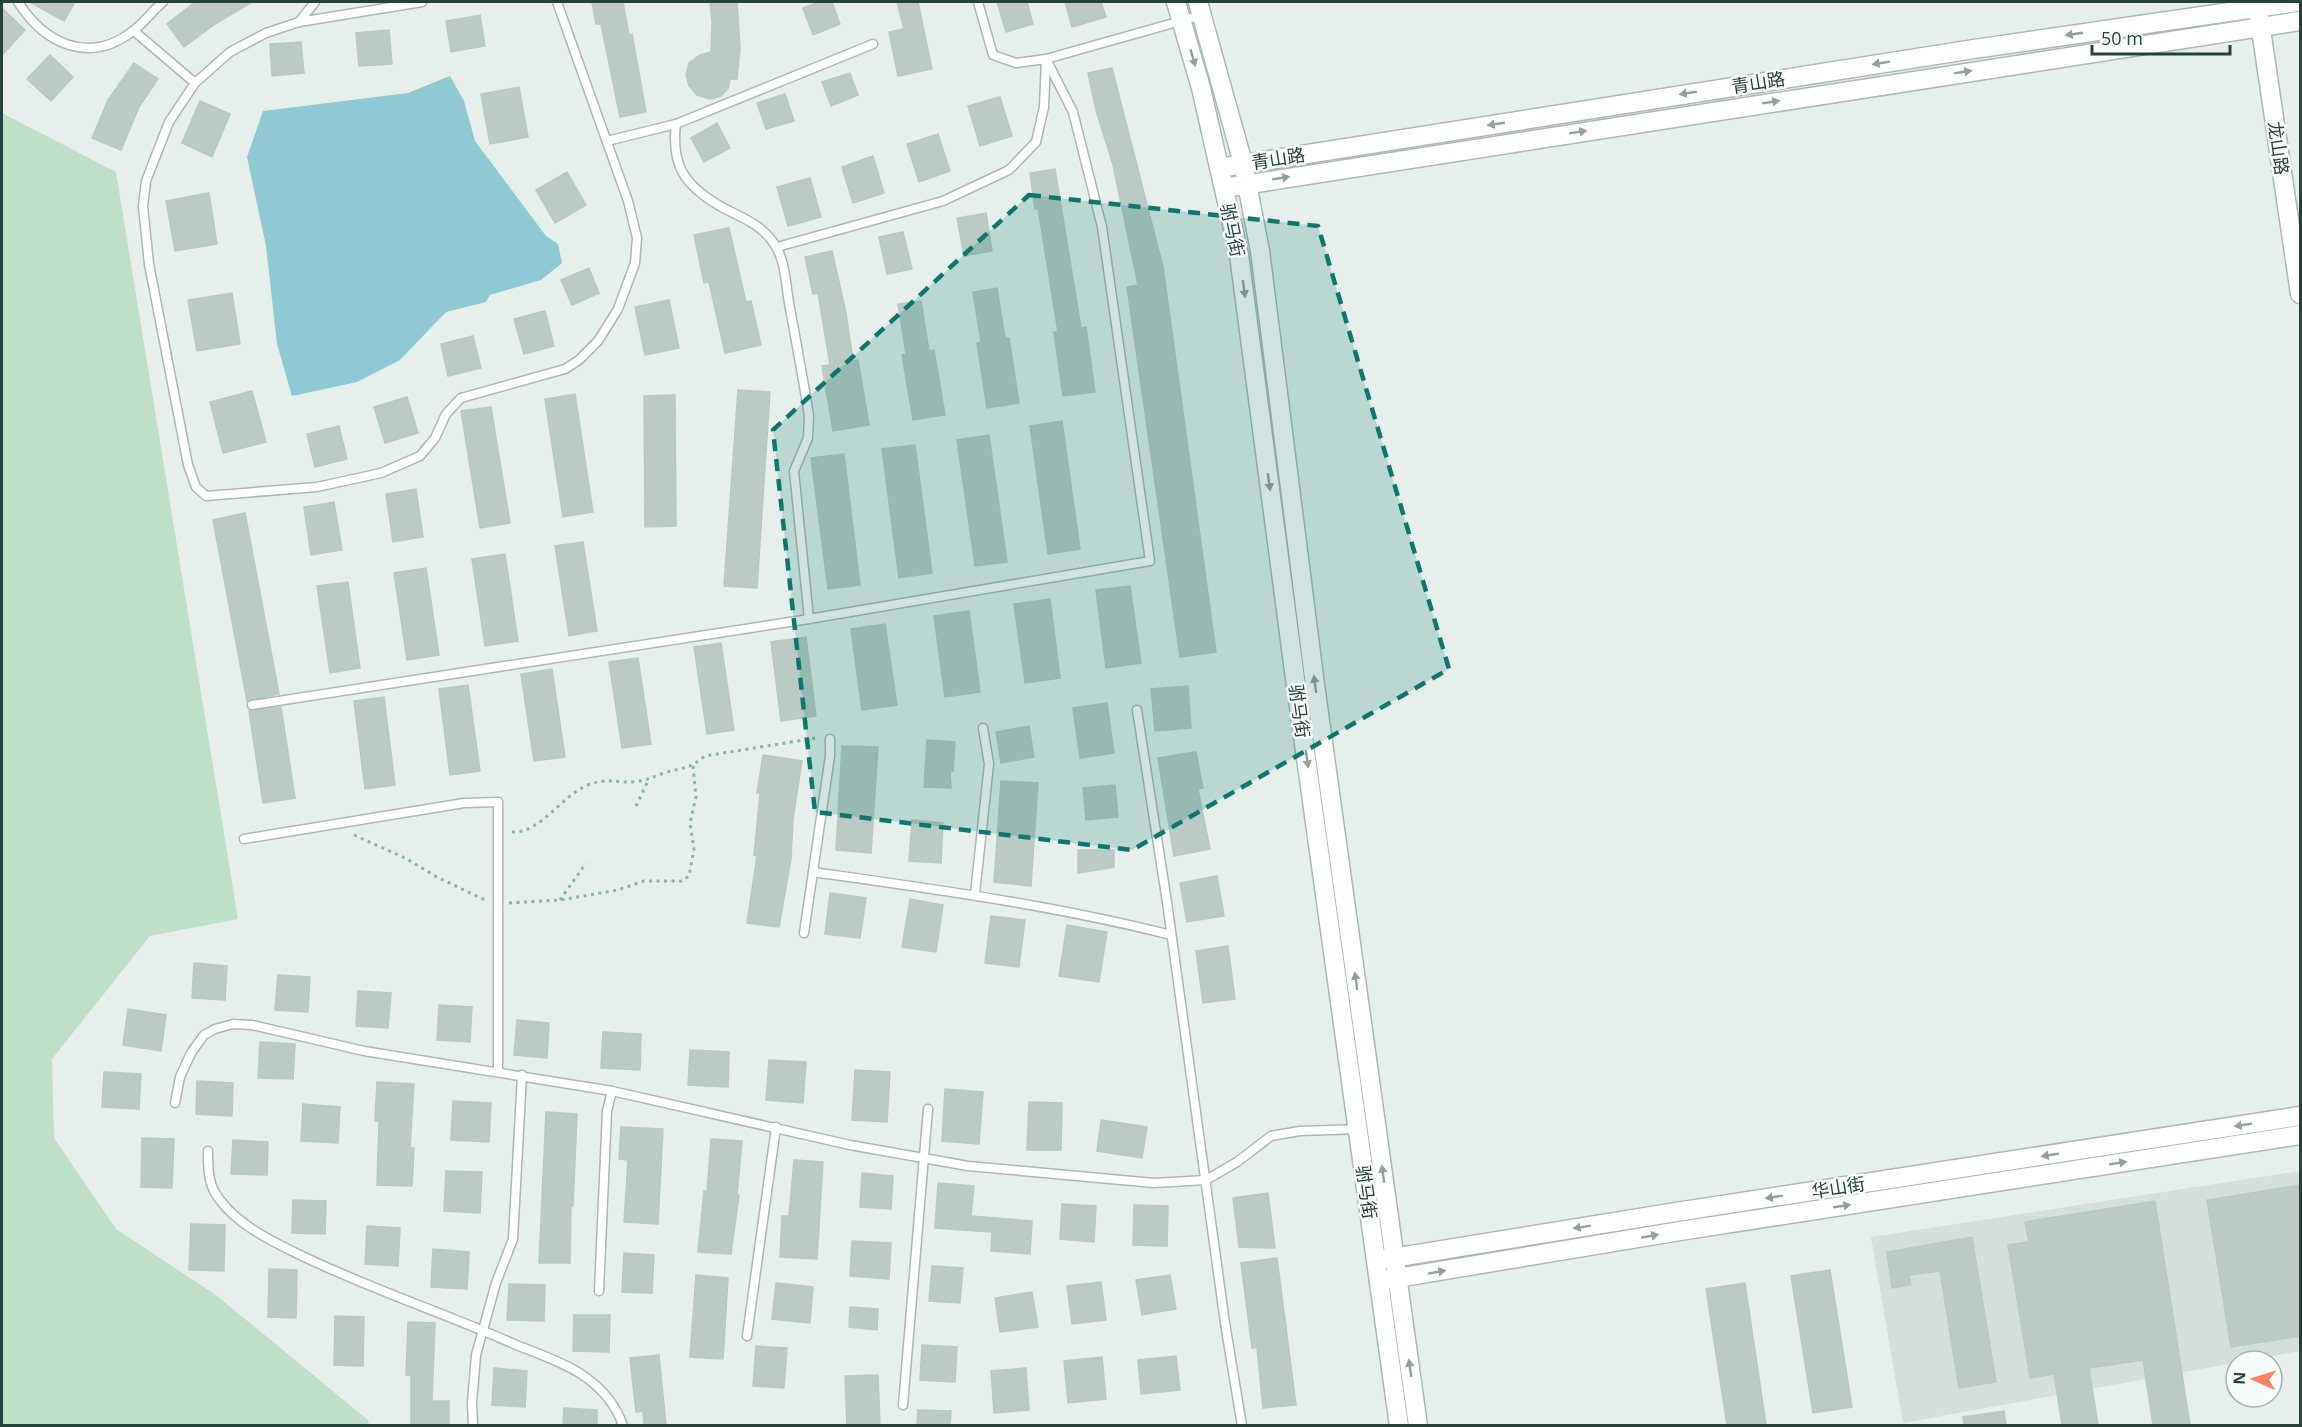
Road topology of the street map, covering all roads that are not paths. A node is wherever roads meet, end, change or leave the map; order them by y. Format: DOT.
graph roads {
  1 [pos="18,2"];
  2 [pos="163,2"];
  3 [pos="315,2"];
  4 [pos="422,2"];
  5 [pos="557,2"];
  6 [pos="978,2"];
  7 [pos="1176,2"];
  8 [pos="2298,2"];
  9 [pos="2258,4"];
  10 [pos="1200,8"];
  11 [pos="1182,20"];
  12 [pos="2301,21"];
  13 [pos="299,22"];
  14 [pos="2261,27"];
  15 [pos="134,31"];
  16 [pos="873,44"];
  17 [pos="1046,59"];
  18 [pos="195,82"];
  19 [pos="676,124"];
  20 [pos="607,141"];
  21 [pos="1243,163"];
  22 [pos="1219,168"];
  23 [pos="1247,183"];
  24 [pos="1224,188"];
  25 [pos="777,247"];
  26 [pos="2301,294"];
  27 [pos="809,620"];
  28 [pos="252,705"];
  29 [pos="1137,710"];
  30 [pos="983,728"];
  31 [pos="830,739"];
  32 [pos="243,839"];
  33 [pos="813,872"];
  34 [pos="975,894"];
  35 [pos="804,933"];
  36 [pos="1171,935"];
  37 [pos="498,1071"];
  38 [pos="522,1075"];
  39 [pos="612,1091"];
  40 [pos="175,1103"];
  41 [pos="928,1109"];
  42 [pos="2301,1116"];
  43 [pos="776,1127"];
  44 [pos="1358,1129"];
  45 [pos="1377,1129"];
  46 [pos="2301,1135"];
  47 [pos="208,1151"];
  48 [pos="924,1158"];
  49 [pos="1206,1180"];
  50 [pos="1385,1259"];
  51 [pos="1397,1278"];
  52 [pos="1379,1281"];
  53 [pos="599,1291"];
  54 [pos="483,1330"];
  55 [pos="747,1336"];
  56 [pos="903,1405"];
  57 [pos="473,1425"];
  58 [pos="623,1425"];
  59 [pos="1242,1425"];
  60 [pos="1399,1425"];
  61 [pos="1418,1425"];
  1 -- 15 [label="lane"];
  2 -- 15 [label="lane"];
  3 -- 13 [label="lane"];
  4 -- 13 [label="lane"];
  5 -- 20 [label="lane"];
  6 -- 17 [label="lane"];
  7 -- 11 [label="street, 驸马街"];
  8 -- 9 [label="street, 青山路"];
  9 -- 14 [label="street, 龙山路"];
  9 -- 21 [label="street, 青山路, one-way"];
  10 -- 11 [label="lane"];
  10 -- 21 [label="street, 驸马街"];
  11 -- 17 [label="lane"];
  11 -- 22 [label="street, 驸马街, one-way"];
  12 -- 14 [label="street, 青山路"];
  13 -- 18 [label="lane"];
  23 -- 14 [label="street, 青山路, one-way"];
  14 -- 26 [label="street, 龙山路"];
  15 -- 18 [label="lane"];
  16 -- 19 [label="lane"];
  17 -- 25 [label="lane"];
  17 -- 27 [label="lane"];
  18 -- 20 [label="lane"];
  19 -- 20 [label="lane"];
  19 -- 25 [label="lane"];
  21 -- 22 [label="street, 青山路"];
  21 -- 23 [label="street, 驸马街"];
  22 -- 24 [label="street, 驸马街"];
  23 -- 24 [label="street, 青山路"];
  45 -- 23 [label="street, 驸马街, one-way"];
  24 -- 44 [label="street, 驸马街, one-way"];
  25 -- 27 [label="lane"];
  27 -- 28 [label="lane"];
  29 -- 36 [label="lane"];
  30 -- 34 [label="lane"];
  31 -- 33 [label="lane"];
  32 -- 37 [label="lane"];
  33 -- 34 [label="lane"];
  33 -- 35 [label="lane"];
  34 -- 36 [label="lane"];
  36 -- 49 [label="lane"];
  37 -- 38 [label="lane"];
  37 -- 40 [label="lane"];
  38 -- 39 [label="lane"];
  38 -- 54 [label="lane"];
  39 -- 43 [label="lane"];
  39 -- 53 [label="lane"];
  41 -- 48 [label="lane"];
  42 -- 50 [label="street, 华山街, one-way"];
  43 -- 48 [label="lane"];
  43 -- 55 [label="lane"];
  44 -- 45 [label="lane"];
  44 -- 49 [label="lane"];
  44 -- 50 [label="street, 驸马街"];
  50 -- 45 [label="street, 驸马街, one-way"];
  51 -- 46 [label="street, 华山街, one-way"];
  47 -- 54 [label="lane"];
  48 -- 49 [label="lane"];
  48 -- 56 [label="lane"];
  49 -- 59 [label="lane"];
  50 -- 51 [label="street, 驸马街"];
  50 -- 52 [label="street, 驸马街"];
  51 -- 52 [label="street, 华山街"];
  61 -- 51 [label="street, 驸马街, one-way"];
  52 -- 60 [label="street, 驸马街"];
  54 -- 57 [label="lane"];
  54 -- 58 [label="lane"];
}
